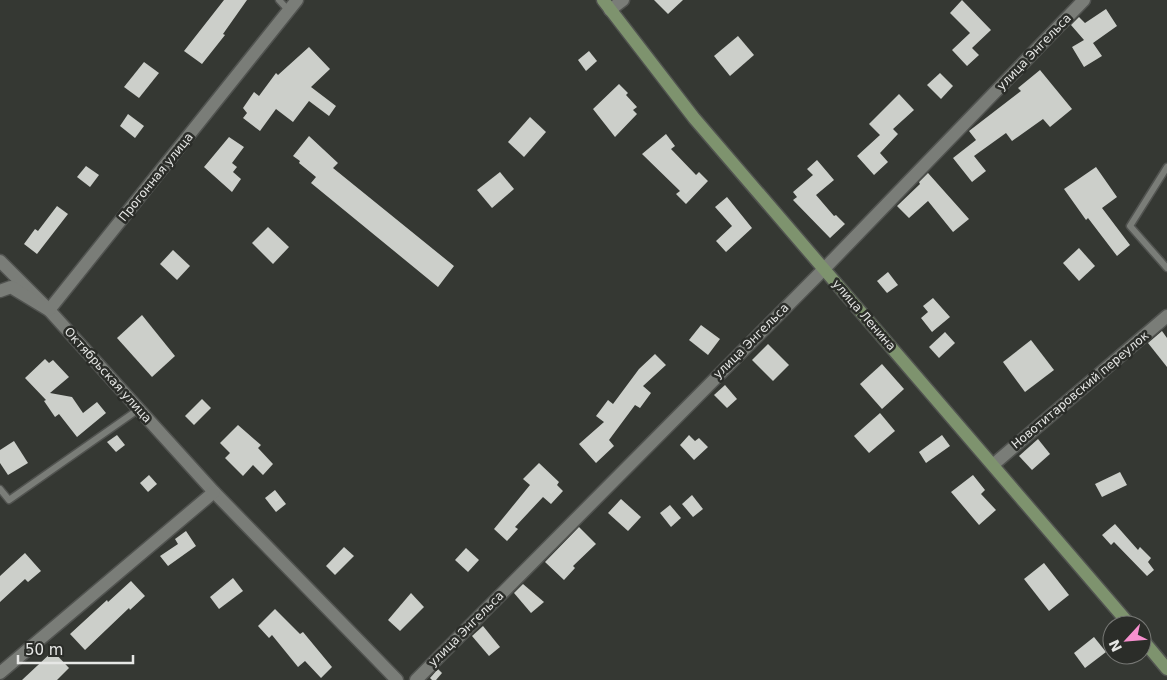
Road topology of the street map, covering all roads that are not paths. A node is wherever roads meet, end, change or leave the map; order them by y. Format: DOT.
graph roads {
  1 [pos="279,0"];
  2 [pos="297,0"];
  3 [pos="623,0"];
  4 [pos="1084,0"];
  5 [pos="606,5"];
  6 [pos="289,11"];
  7 [pos="1167,167"];
  8 [pos="0,261"];
  9 [pos="1167,268"];
  10 [pos="824,269"];
  11 [pos="0,291"];
  12 [pos="50,310"];
  13 [pos="1167,316"];
  14 [pos="139,409"];
  15 [pos="994,464"];
  16 [pos="0,489"];
  17 [pos="214,492"];
  18 [pos="1122,615"];
  19 [pos="1152,651"];
  20 [pos="1167,668"];
  21 [pos="0,673"];
  22 [pos="397,680"];
  23 [pos="416,680"];
  1 -- 6 [label="lane"];
  2 -- 6 [label="street, Прогонная улица"];
  3 -- 5 [label="street"];
  4 -- 10 [label="street, улица Энгельса"];
  5 -- 10 [label="street, улица Ленина"];
  6 -- 12 [label="street, Прогонная улица"];
  7 -- 9 [label="lane"];
  8 -- 12 [label="street, Октябрьская улица"];
  10 -- 15 [label="street, улица Ленина"];
  10 -- 23 [label="street, улица Энгельса"];
  11 -- 12 [label="street"];
  12 -- 14 [label="street, Октябрьская улица"];
  13 -- 15 [label="street, Новотитаровский переулок"];
  14 -- 16 [label="lane"];
  14 -- 17 [label="street, Октябрьская улица"];
  15 -- 18 [label="street, улица Ленина"];
  17 -- 21 [label="street"];
  17 -- 22 [label="street, Октябрьская улица"];
  19 -- 20 [label="street"];
}
